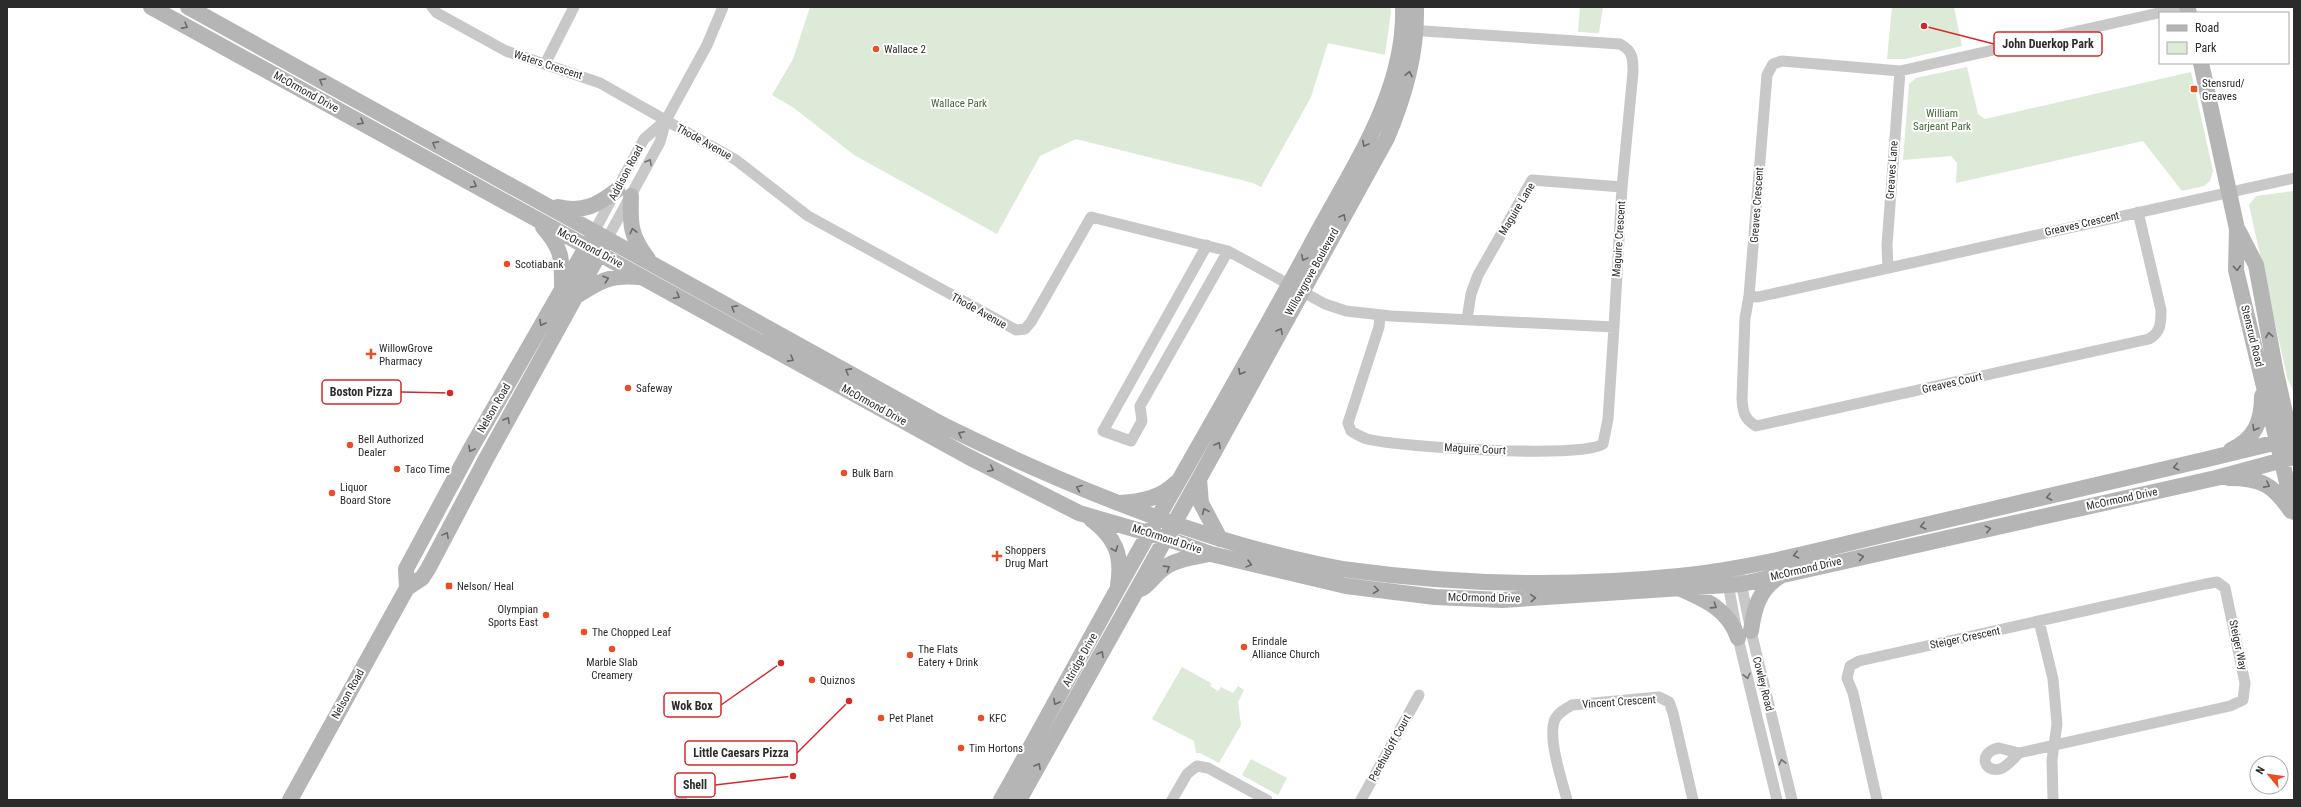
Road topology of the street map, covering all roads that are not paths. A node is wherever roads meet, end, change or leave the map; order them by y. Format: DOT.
graph roads {
  1 [pos="151,7"];
  2 [pos="188,7"];
  3 [pos="432,7"];
  4 [pos="574,7"];
  5 [pos="723,7"];
  6 [pos="1403,7"];
  7 [pos="1416,7"];
  8 [pos="2186,7"];
  9 [pos="2164,12"];
  10 [pos="2159,13"];
  11 [pos="1409,30"];
  12 [pos="545,64"];
  13 [pos="2201,64"];
  14 [pos="1900,71"];
  15 [pos="666,120"];
  16 [pos="2294,178"];
  17 [pos="1622,187"];
  18 [pos="2230,192"];
  19 [pos="624,193"];
  20 [pos="543,203"];
  21 [pos="2138,212"];
  22 [pos="534,218"];
  23 [pos="601,235"];
  24 [pos="1207,245"];
  25 [pos="593,250"];
  26 [pos="1228,251"];
  27 [pos="650,262"];
  28 [pos="1888,268"];
  29 [pos="643,277"];
  30 [pos="1295,288"];
  31 [pos="568,294"];
  32 [pos="1749,296"];
  33 [pos="1380,315"];
  34 [pos="1467,320"];
  35 [pos="1614,327"];
  36 [pos="2269,375"];
  37 [pos="875,386"];
  38 [pos="844,388"];
  39 [pos="2294,405"];
  40 [pos="2287,439"];
  41 [pos="2214,458"];
  42 [pos="2290,461"];
  43 [pos="1184,474"];
  44 [pos="2216,478"];
  45 [pos="1199,479"];
  46 [pos="1115,503"];
  47 [pos="1078,513"];
  48 [pos="2294,513"];
  49 [pos="1157,519"];
  50 [pos="1169,531"];
  51 [pos="1149,533"];
  52 [pos="1220,539"];
  53 [pos="1211,554"];
  54 [pos="1782,574"];
  55 [pos="1733,576"];
  56 [pos="1679,589"];
  57 [pos="1136,592"];
  58 [pos="1116,594"];
  59 [pos="2039,621"];
  60 [pos="1744,635"];
  61 [pos="1419,695"];
  62 [pos="2053,745"];
  63 [pos="2019,753"];
  64 [pos="688,785"];
  65 [pos="290,800"];
  66 [pos="680,800"];
  67 [pos="1001,800"];
  68 [pos="1019,800"];
  69 [pos="1172,800"];
  70 [pos="1267,800"];
  71 [pos="1361,800"];
  72 [pos="1567,800"];
  73 [pos="1693,800"];
  74 [pos="1777,800"];
  75 [pos="1792,800"];
  76 [pos="1877,800"];
  77 [pos="2053,800"];
  1 -- 22 [label="main road, McOrmond Drive, one-way"];
  20 -- 2 [label="main road, McOrmond Drive, one-way"];
  3 -- 12 [label="street, Waters Crescent"];
  4 -- 12 [label="street"];
  5 -- 15 [label="street, Addison Road"];
  6 -- 11 [label="main road, Willowgrove Boulevard"];
  7 -- 11 [label="main road, Willowgrove Boulevard"];
  8 -- 9 [label="street, Greaves Crescent"];
  10 -- 14 [label="street, Greaves Crescent"];
  11 -- 17 [label="street, Maguire Crescent"];
  11 -- 30 [label="main road, Willowgrove Boulevard"];
  12 -- 15 [label="street, Waters Crescent"];
  13 -- 18 [label="main road, Stensrud Road"];
  14 -- 28 [label="street, Greaves Lane"];
  14 -- 32 [label="street, Greaves Crescent"];
  19 -- 15 [label="street, Addison Road, one-way"];
  15 -- 19 [label="street, Addison Road"];
  15 -- 24 [label="street, Thode Avenue"];
  16 -- 18 [label="street, Greaves Crescent"];
  17 -- 34 [label="street, Maguire Lane"];
  17 -- 35 [label="street, Maguire Crescent"];
  18 -- 21 [label="street, Greaves Crescent"];
  18 -- 36 [label="main road, Stensrud Road"];
  19 -- 20 [label="main road"];
  19 -- 23 [label="street, Addison Road"];
  27 -- 19 [label="main road, one-way"];
  20 -- 23 [label="main road, McOrmond Drive"];
  21 -- 28 [label="street, Greaves Crescent"];
  21 -- 32 [label="street, Greaves Court"];
  22 -- 25 [label="main road, McOrmond Drive"];
  22 -- 31 [label="main road"];
  23 -- 25 [label="main road, Nelson Road"];
  23 -- 27 [label="main road, McOrmond Drive"];
  24 -- 26 [label="street, Thode Avenue"];
  24 -- 26 [label="street"];
  25 -- 29 [label="main road, McOrmond Drive"];
  25 -- 31 [label="main road, Nelson Road"];
  26 -- 30 [label="street, Thode Avenue"];
  37 -- 27 [label="main road, McOrmond Drive, one-way"];
  28 -- 32 [label="street, Greaves Crescent"];
  31 -- 29 [label="main road, one-way"];
  29 -- 38 [label="main road, McOrmond Drive, one-way"];
  30 -- 33 [label="street"];
  30 -- 43 [label="main road, Willowgrove Boulevard, one-way"];
  45 -- 30 [label="main road, Willowgrove Boulevard, one-way"];
  31 -- 65 [label="main road, Nelson Road"];
  33 -- 34 [label="street"];
  33 -- 35 [label="street, Maguire Court"];
  34 -- 35 [label="street"];
  36 -- 39 [label="main road"];
  36 -- 40 [label="main road, Stensrud Road"];
  36 -- 41 [label="main road, one-way"];
  37 -- 38 [label="main road"];
  46 -- 37 [label="main road, McOrmond Drive, one-way"];
  38 -- 47 [label="main road, McOrmond Drive, one-way"];
  40 -- 41 [label="main road, McOrmond Drive"];
  40 -- 42 [label="main road, Stensrud Road"];
  41 -- 55 [label="main road, McOrmond Drive, one-way"];
  42 -- 44 [label="main road, McOrmond Drive"];
  42 -- 48 [label="main road, Stensrud Road"];
  43 -- 46 [label="main road"];
  43 -- 49 [label="main road, Willowgrove Boulevard"];
  44 -- 48 [label="main road, one-way"];
  54 -- 44 [label="main road, McOrmond Drive, one-way"];
  45 -- 50 [label="main road, Willowgrove Boulevard"];
  52 -- 45 [label="main road, one-way"];
  46 -- 49 [label="main road, McOrmond Drive"];
  47 -- 51 [label="main road, McOrmond Drive"];
  47 -- 58 [label="main road, one-way"];
  49 -- 50 [label="main road, McOrmond Drive"];
  49 -- 51 [label="main road, Attridge Drive"];
  50 -- 51 [label="main road, McOrmond Drive"];
  50 -- 52 [label="main road, McOrmond Drive"];
  50 -- 53 [label="main road, McOrmond Drive"];
  50 -- 57 [label="main road, Attridge Drive"];
  51 -- 58 [label="main road, Attridge Drive"];
  52 -- 55 [label="main road, McOrmond Drive"];
  53 -- 56 [label="main road, McOrmond Drive, one-way"];
  57 -- 53 [label="main road, one-way"];
  54 -- 55 [label="main road, McOrmond Drive"];
  54 -- 60 [label="main road"];
  55 -- 56 [label="main road, McOrmond Drive"];
  55 -- 60 [label="street, Cowley Road"];
  56 -- 60 [label="main road, one-way"];
  68 -- 57 [label="main road, Attridge Drive, one-way"];
  58 -- 67 [label="main road, Attridge Drive, one-way"];
  59 -- 62 [label="street"];
  59 -- 62 [label="street, Steiger Way"];
  59 -- 76 [label="street, Steiger Crescent"];
  60 -- 74 [label="street, Cowley Road, one-way"];
  75 -- 60 [label="street, Cowley Road, one-way"];
  61 -- 71 [label="street, Perehudoff Court"];
  62 -- 63 [label="street"];
  62 -- 77 [label="street"];
  64 -- 66 [label="street"];
  69 -- 70 [label="street"];
  72 -- 73 [label="street, Vincent Crescent"];
}
